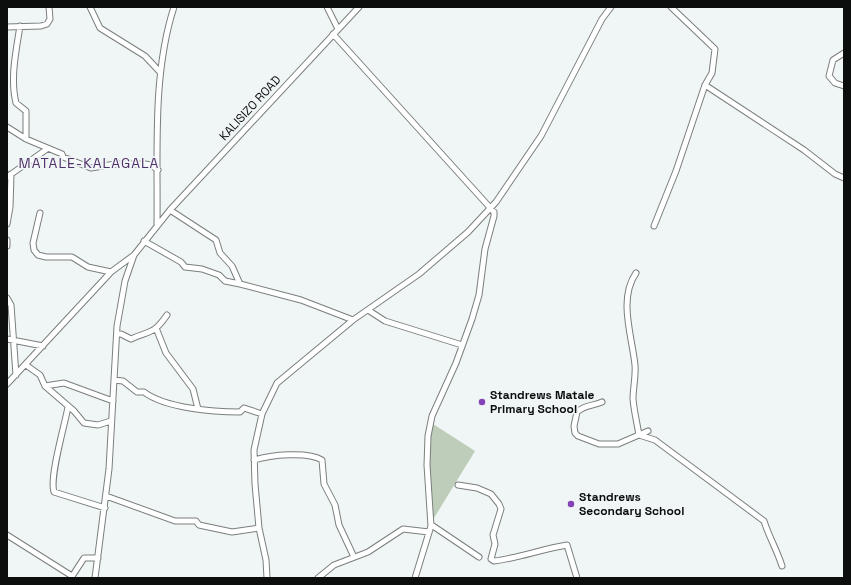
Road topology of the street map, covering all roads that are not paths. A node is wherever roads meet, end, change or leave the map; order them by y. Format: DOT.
graph roads {
  1 [pos="49,7"];
  2 [pos="90,7"];
  3 [pos="174,7"];
  4 [pos="327,7"];
  5 [pos="359,7"];
  6 [pos="611,7"];
  7 [pos="671,7"];
  8 [pos="20,26"];
  9 [pos="7,27"];
  10 [pos="338,28"];
  11 [pos="333,34"];
  12 [pos="844,53"];
  13 [pos="160,72"];
  14 [pos="704,85"];
  15 [pos="844,86"];
  16 [pos="7,127"];
  17 [pos="26,139"];
  18 [pos="47,149"];
  19 [pos="158,170"];
  20 [pos="9,176"];
  21 [pos="844,178"];
  22 [pos="490,208"];
  23 [pos="170,210"];
  24 [pos="40,213"];
  25 [pos="7,224"];
  26 [pos="157,225"];
  27 [pos="654,226"];
  28 [pos="7,240"];
  29 [pos="144,241"];
  30 [pos="7,246"];
  31 [pos="134,255"];
  32 [pos="111,272"];
  33 [pos="636,272"];
  34 [pos="240,284"];
  35 [pos="7,298"];
  36 [pos="368,310"];
  37 [pos="167,315"];
  38 [pos="353,320"];
  39 [pos="156,328"];
  40 [pos="117,334"];
  41 [pos="7,339"];
  42 [pos="14,340"];
  43 [pos="462,345"];
  44 [pos="43,346"];
  45 [pos="26,365"];
  46 [pos="16,375"];
  47 [pos="114,380"];
  48 [pos="7,384"];
  49 [pos="46,386"];
  50 [pos="113,401"];
  51 [pos="602,402"];
  52 [pos="68,407"];
  53 [pos="198,409"];
  54 [pos="262,414"];
  55 [pos="111,421"];
  56 [pos="648,431"];
  57 [pos="639,435"];
  58 [pos="254,460"];
  59 [pos="458,485"];
  60 [pos="106,496"];
  61 [pos="105,508"];
  62 [pos="433,526"];
  63 [pos="259,528"];
  64 [pos="429,532"];
  65 [pos="7,535"];
  66 [pos="354,557"];
  67 [pos="480,557"];
  68 [pos="98,558"];
  69 [pos="782,566"];
  70 [pos="72,577"];
  71 [pos="95,578"];
  72 [pos="267,578"];
  73 [pos="318,578"];
  74 [pos="415,578"];
  75 [pos="577,578"];
  1 -- 8 [label="street"];
  2 -- 13 [label="street"];
  3 -- 13 [label="street"];
  4 -- 10 [label="street"];
  5 -- 10 [label="street, KALISIZO ROAD"];
  6 -- 22 [label="street"];
  7 -- 14 [label="street"];
  8 -- 9 [label="street"];
  8 -- 17 [label="street"];
  10 -- 11 [label="street, KALISIZO ROAD"];
  11 -- 22 [label="street"];
  11 -- 23 [label="street, KALISIZO ROAD"];
  12 -- 15 [label="street"];
  13 -- 19 [label="street"];
  14 -- 21 [label="street"];
  14 -- 27 [label="street"];
  16 -- 17 [label="street"];
  17 -- 18 [label="street"];
  18 -- 19 [label="street"];
  18 -- 20 [label="street"];
  19 -- 26 [label="street"];
  20 -- 25 [label="street"];
  22 -- 36 [label="street"];
  22 -- 43 [label="street"];
  23 -- 26 [label="street, KALISIZO ROAD"];
  23 -- 34 [label="street"];
  24 -- 32 [label="street"];
  26 -- 29 [label="street, KALISIZO ROAD"];
  28 -- 30 [label="street"];
  29 -- 31 [label="street, KALISIZO ROAD"];
  29 -- 34 [label="street"];
  31 -- 32 [label="street"];
  31 -- 40 [label="street"];
  32 -- 44 [label="street"];
  33 -- 57 [label="street"];
  34 -- 38 [label="street"];
  35 -- 42 [label="street"];
  36 -- 38 [label="street"];
  36 -- 43 [label="street"];
  37 -- 39 [label="street"];
  38 -- 54 [label="street"];
  39 -- 40 [label="street"];
  39 -- 53 [label="street"];
  40 -- 47 [label="street"];
  41 -- 42 [label="street"];
  42 -- 44 [label="street"];
  42 -- 46 [label="street"];
  43 -- 64 [label="street"];
  44 -- 45 [label="street"];
  45 -- 46 [label="street"];
  45 -- 49 [label="street"];
  46 -- 48 [label="street"];
  47 -- 50 [label="street"];
  47 -- 53 [label="street"];
  49 -- 50 [label="street"];
  49 -- 52 [label="street"];
  50 -- 55 [label="street"];
  51 -- 57 [label="street"];
  52 -- 55 [label="street"];
  52 -- 61 [label="street"];
  53 -- 54 [label="street"];
  54 -- 58 [label="street"];
  55 -- 60 [label="street"];
  56 -- 57 [label="street"];
  57 -- 69 [label="street"];
  58 -- 63 [label="street"];
  58 -- 66 [label="street"];
  59 -- 75 [label="street"];
  60 -- 61 [label="street"];
  60 -- 63 [label="street"];
  61 -- 68 [label="street"];
  62 -- 67 [label="street"];
  63 -- 72 [label="street"];
  64 -- 66 [label="street"];
  64 -- 74 [label="street"];
  65 -- 70 [label="street"];
  66 -- 73 [label="street"];
  68 -- 70 [label="street"];
  68 -- 71 [label="street"];
}
